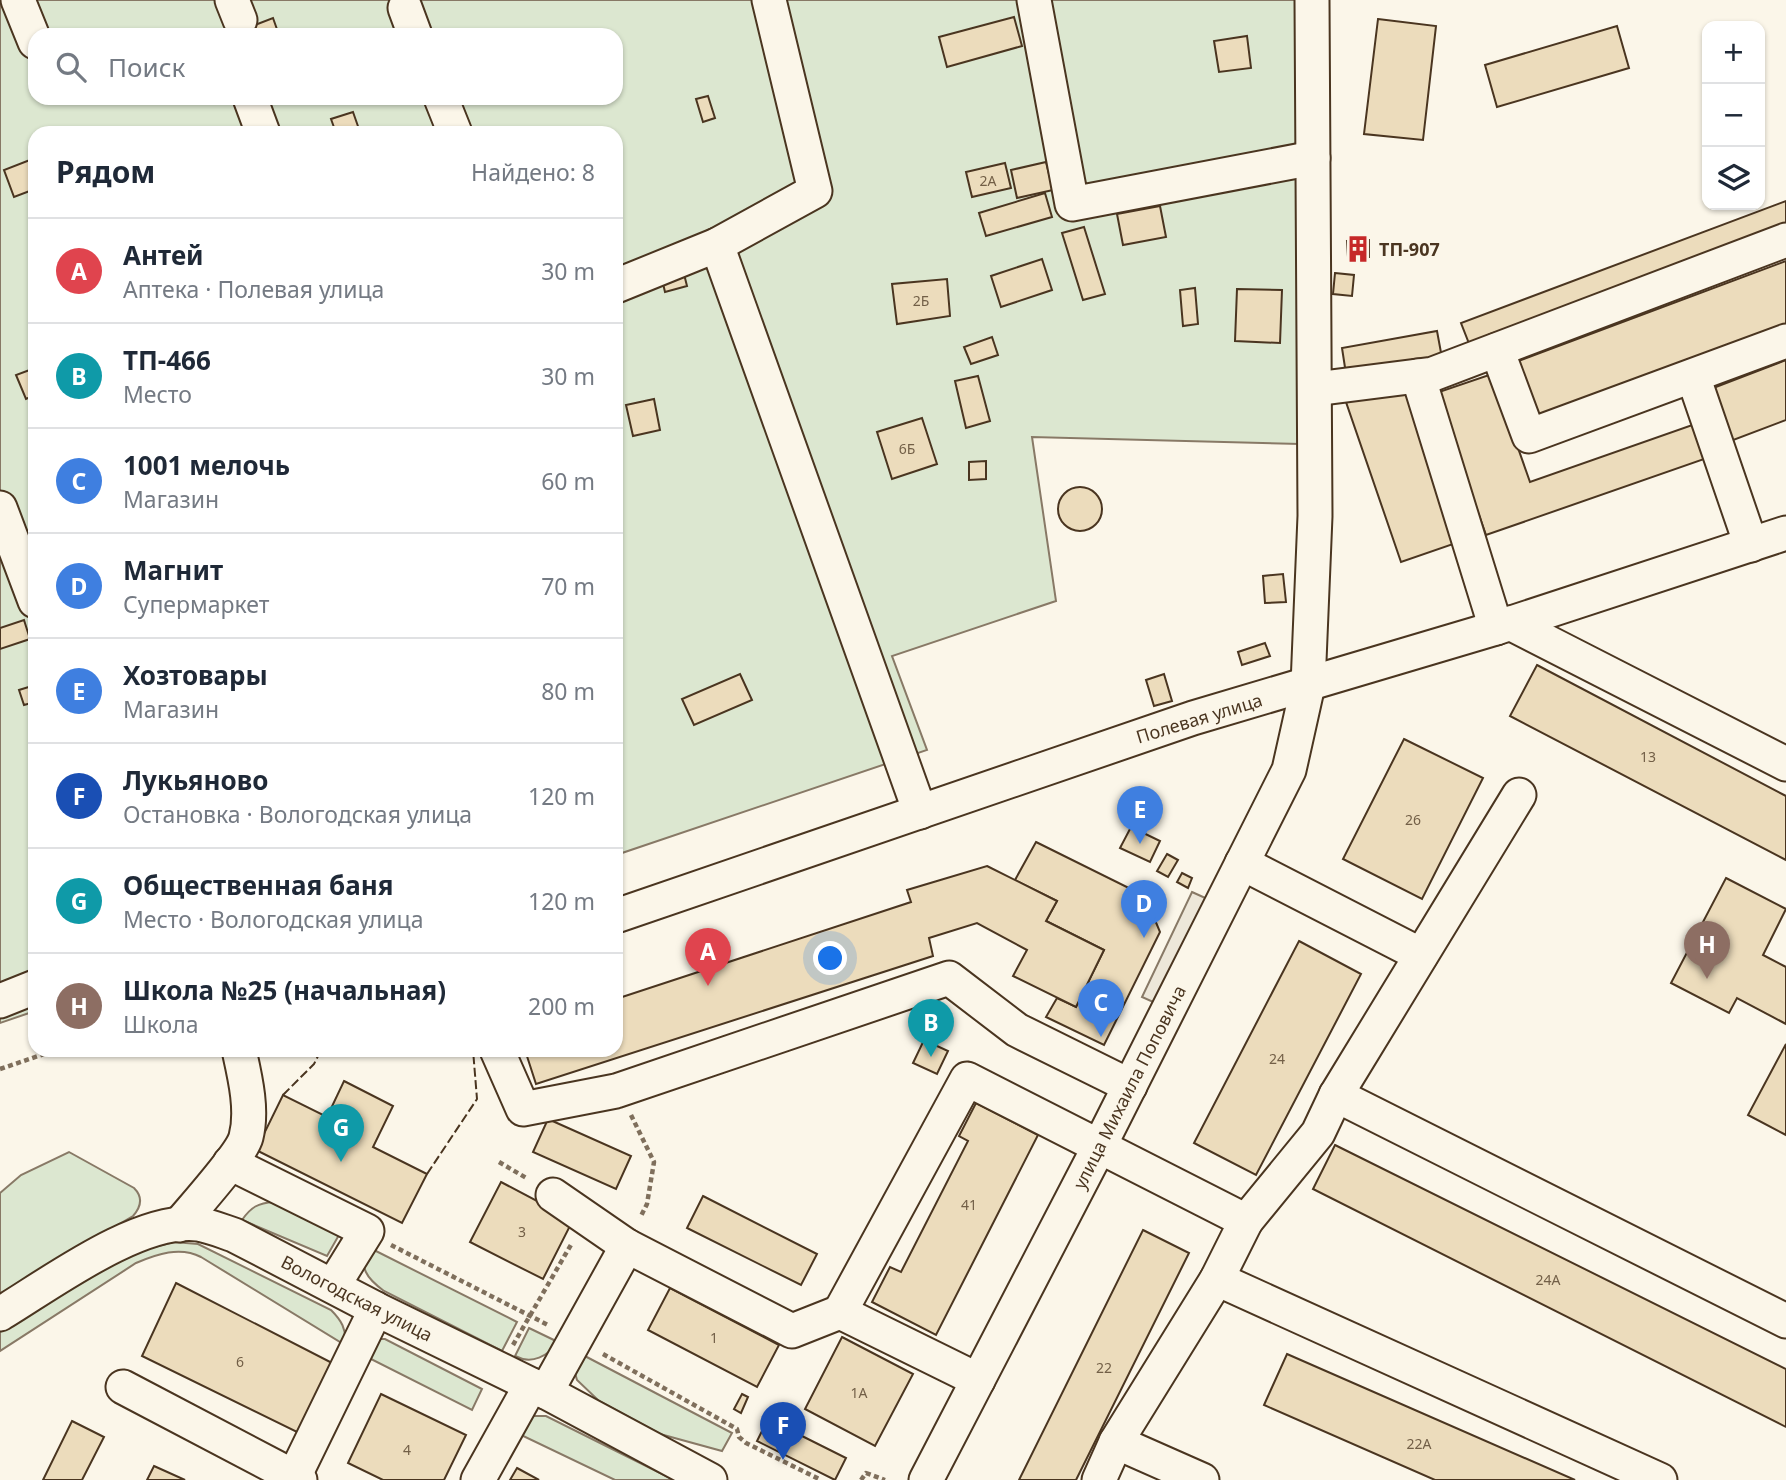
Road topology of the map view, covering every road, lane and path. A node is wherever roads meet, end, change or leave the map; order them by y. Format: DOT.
graph roads {
  1 [pos="18,0"];
  2 [pos="769,0"];
  3 [pos="1034,0"];
  4 [pos="1312,0"];
  5 [pos="30,28"];
  6 [pos="253,105"];
  7 [pos="444,105"];
  8 [pos="260,126"];
  9 [pos="452,126"];
  10 [pos="1313,158"];
  11 [pos="1786,240"];
  12 [pos="717,245"];
  13 [pos="623,283"];
  14 [pos="1786,341"];
  15 [pos="1497,349"];
  16 [pos="1418,376"];
  17 [pos="1693,376"];
  18 [pos="1315,388"];
  19 [pos="0,508"];
  20 [pos="1774,540"];
  21 [pos="28,582"];
  22 [pos="1503,626"];
  23 [pos="1308,685"];
  24 [pos="1786,764"];
  25 [pos="1518,795"];
  26 [pos="920,812"];
  27 [pos="1242,863"];
  28 [pos="623,914"];
  29 [pos="1421,955"];
  30 [pos="28,989"];
  31 [pos="0,999"];
  32 [pos="35,1057"];
  33 [pos="240,1057"];
  34 [pos="500,1057"];
  35 [pos="0,1069"];
  36 [pos="1130,1086"];
  37 [pos="616,1091"];
  38 [pos="1336,1094"];
  39 [pos="1100,1147"];
  40 [pos="230,1163"];
  41 [pos="553,1195"];
  42 [pos="586,1218"];
  43 [pos="1246,1221"];
  44 [pos="179,1225"];
  45 [pos="367,1231"];
  46 [pos="627,1246"];
  47 [pos="1217,1279"];
  48 [pos="333,1286"];
  49 [pos="376,1309"];
  50 [pos="840,1312"];
  51 [pos="0,1314"];
  52 [pos="529,1316"];
  53 [pos="1786,1321"];
  54 [pos="575,1338"];
  55 [pos="508,1354"];
  56 [pos="978,1380"];
  57 [pos="123,1387"];
  58 [pos="538,1388"];
  59 [pos="1116,1443"];
  60 [pos="297,1478"];
  61 [pos="478,1480"];
  62 [pos="710,1480"];
  63 [pos="821,1480"];
  64 [pos="861,1480"];
  65 [pos="885,1480"];
  66 [pos="926,1480"];
  67 [pos="1099,1480"];
  68 [pos="1202,1480"];
  69 [pos="1660,1480"];
  1 -- 5 [label="street"];
  2 -- 12 [label="street"];
  3 -- 10 [label="street"];
  4 -- 10 [label="street, улица Михаила Поповича"];
  6 -- 8 [label="street"];
  7 -- 9 [label="street"];
  10 -- 18 [label="street, улица Михаила Поповича"];
  11 -- 15 [label="street"];
  12 -- 13 [label="street"];
  12 -- 26 [label="street"];
  14 -- 17 [label="street"];
  15 -- 16 [label="street"];
  15 -- 17 [label="street"];
  16 -- 18 [label="street"];
  16 -- 22 [label="street"];
  17 -- 20 [label="street"];
  18 -- 23 [label="street, улица Михаила Поповича"];
  19 -- 21 [label="street"];
  20 -- 22 [label="street, Полевая улица"];
  22 -- 23 [label="street, Полевая улица"];
  22 -- 24 [label="street"];
  23 -- 26 [label="street, Полевая улица"];
  23 -- 27 [label="street, улица Михаила Поповича"];
  25 -- 29 [label="street"];
  26 -- 28 [label="street, Полевая улица"];
  27 -- 29 [label="street"];
  27 -- 36 [label="street, улица Михаила Поповича"];
  29 -- 38 [label="street"];
  30 -- 31 [label="street"];
  32 -- 35 [label="path"];
  33 -- 40 [label="street"];
  34 -- 37 [label="street"];
  36 -- 37 [label="street"];
  36 -- 39 [label="street, улица Михаила Поповича"];
  37 -- 46 [label="path"];
  38 -- 43 [label="street"];
  38 -- 53 [label="street"];
  39 -- 43 [label="street"];
  39 -- 50 [label="street"];
  39 -- 56 [label="street, улица Михаила Поповича"];
  40 -- 44 [label="street"];
  40 -- 45 [label="street"];
  41 -- 42 [label="street"];
  42 -- 46 [label="street"];
  42 -- 52 [label="path"];
  43 -- 47 [label="street"];
  44 -- 48 [label="street, Вологодская улица"];
  44 -- 51 [label="street, Вологодская улица"];
  45 -- 48 [label="street"];
  45 -- 52 [label="path"];
  46 -- 50 [label="street"];
  46 -- 54 [label="street"];
  47 -- 59 [label="street"];
  47 -- 69 [label="street"];
  48 -- 49 [label="street, Вологодская улица"];
  49 -- 58 [label="street, Вологодская улица"];
  49 -- 60 [label="street"];
  50 -- 56 [label="street"];
  52 -- 54 [label="path"];
  52 -- 55 [label="path"];
  54 -- 58 [label="street"];
  54 -- 63 [label="path"];
  56 -- 66 [label="street, улица Михаила Поповича"];
  57 -- 60 [label="street"];
  58 -- 61 [label="street"];
  58 -- 62 [label="street, Вологодская улица"];
  59 -- 67 [label="street"];
  59 -- 68 [label="street"];
  64 -- 65 [label="path"];
}
